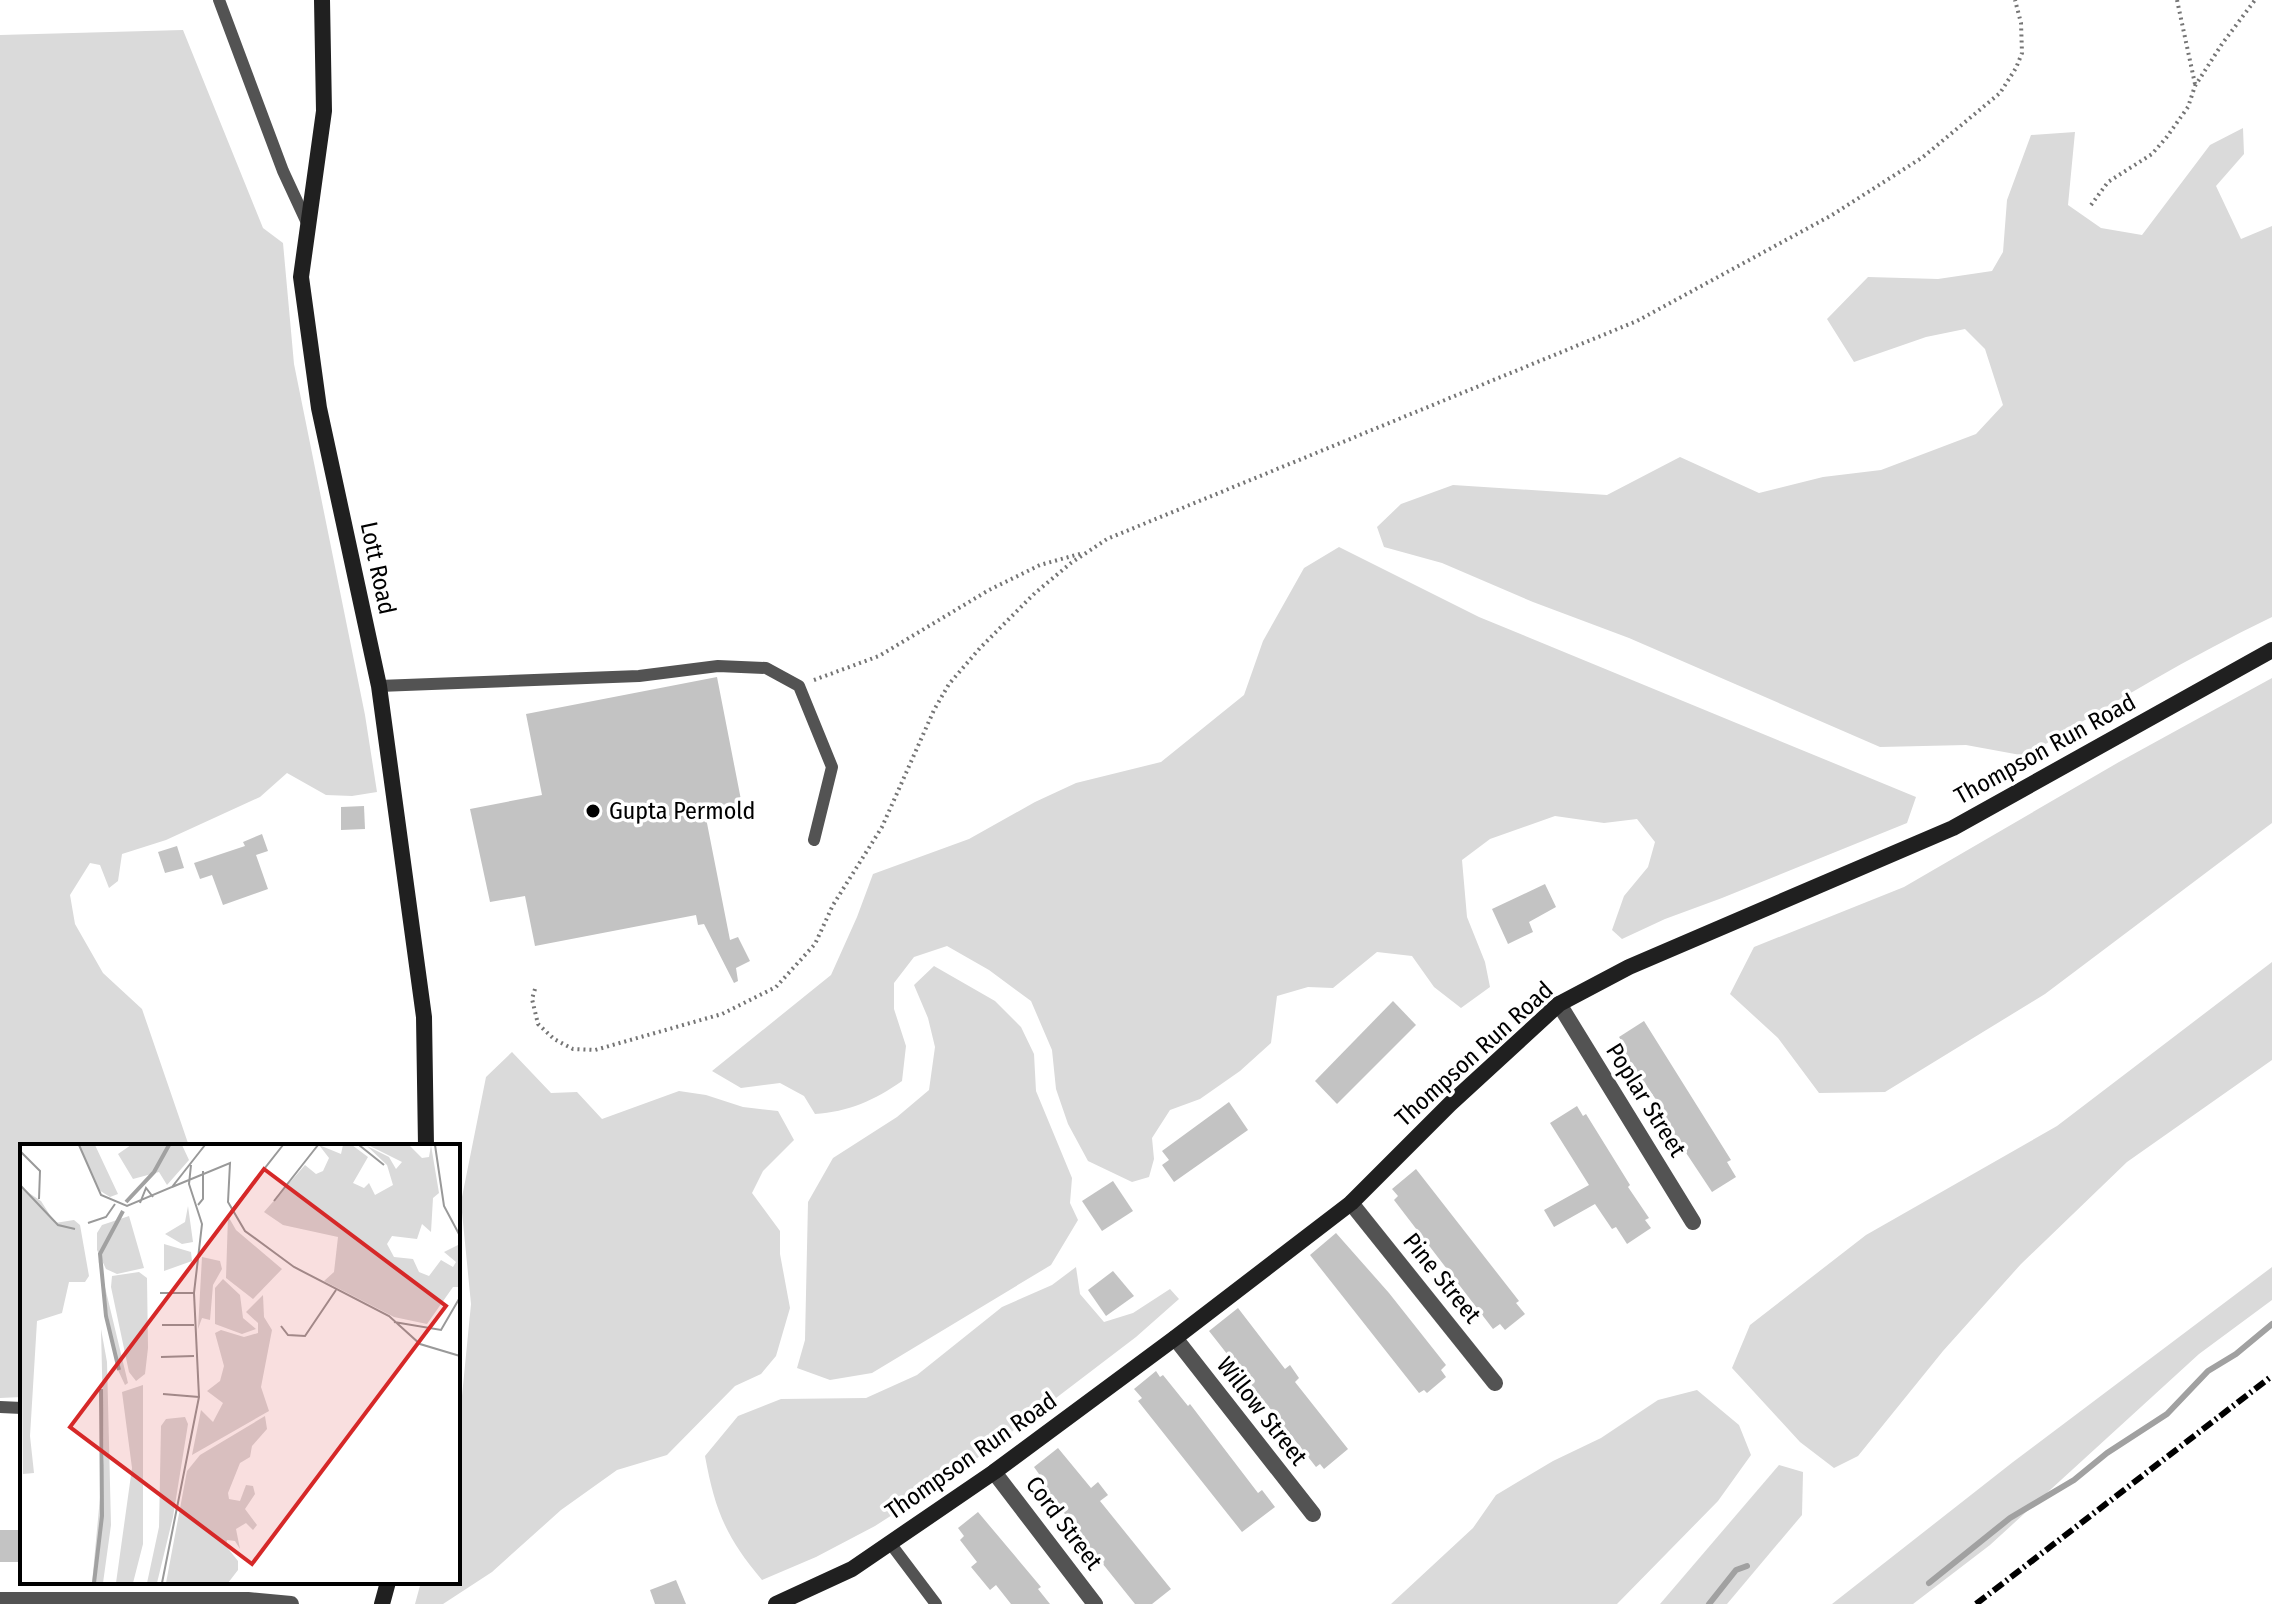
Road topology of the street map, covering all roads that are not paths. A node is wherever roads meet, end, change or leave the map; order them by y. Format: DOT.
graph roads {
  1 [pos="219,0"];
  2 [pos="322,0"];
  3 [pos="308,225"];
  4 [pos="2272,650"];
  5 [pos="379,686"];
  6 [pos="814,840"];
  7 [pos="1559,1004"];
  8 [pos="426,1144"];
  9 [pos="1351,1203"];
  10 [pos="1693,1222"];
  11 [pos="1175,1338"];
  12 [pos="1495,1383"];
  13 [pos="0,1407"];
  14 [pos="20,1408"];
  15 [pos="994,1472"];
  16 [pos="1313,1514"];
  17 [pos="890,1543"];
  18 [pos="387,1584"];
  19 [pos="0,1600"];
  20 [pos="291,1604"];
  21 [pos="382,1604"];
  22 [pos="776,1604"];
  23 [pos="936,1604"];
  24 [pos="1095,1604"];
  1 -- 3 [label="lane"];
  2 -- 3 [label="street, Lott Road"];
  3 -- 5 [label="street, Lott Road"];
  4 -- 7 [label="street, Thompson Run Road"];
  5 -- 6 [label="lane"];
  5 -- 8 [label="street, Lott Road"];
  7 -- 9 [label="street, Thompson Run Road"];
  7 -- 10 [label="street, Poplar Street"];
  9 -- 11 [label="street, Thompson Run Road"];
  9 -- 12 [label="street, Pine Street"];
  11 -- 15 [label="street, Thompson Run Road"];
  11 -- 16 [label="street, Willow Street"];
  13 -- 14 [label="lane"];
  15 -- 17 [label="street, Thompson Run Road"];
  15 -- 24 [label="street, Cord Street"];
  17 -- 22 [label="street, Thompson Run Road"];
  17 -- 23 [label="lane"];
  18 -- 21 [label="street"];
  19 -- 20 [label="street"];
}
